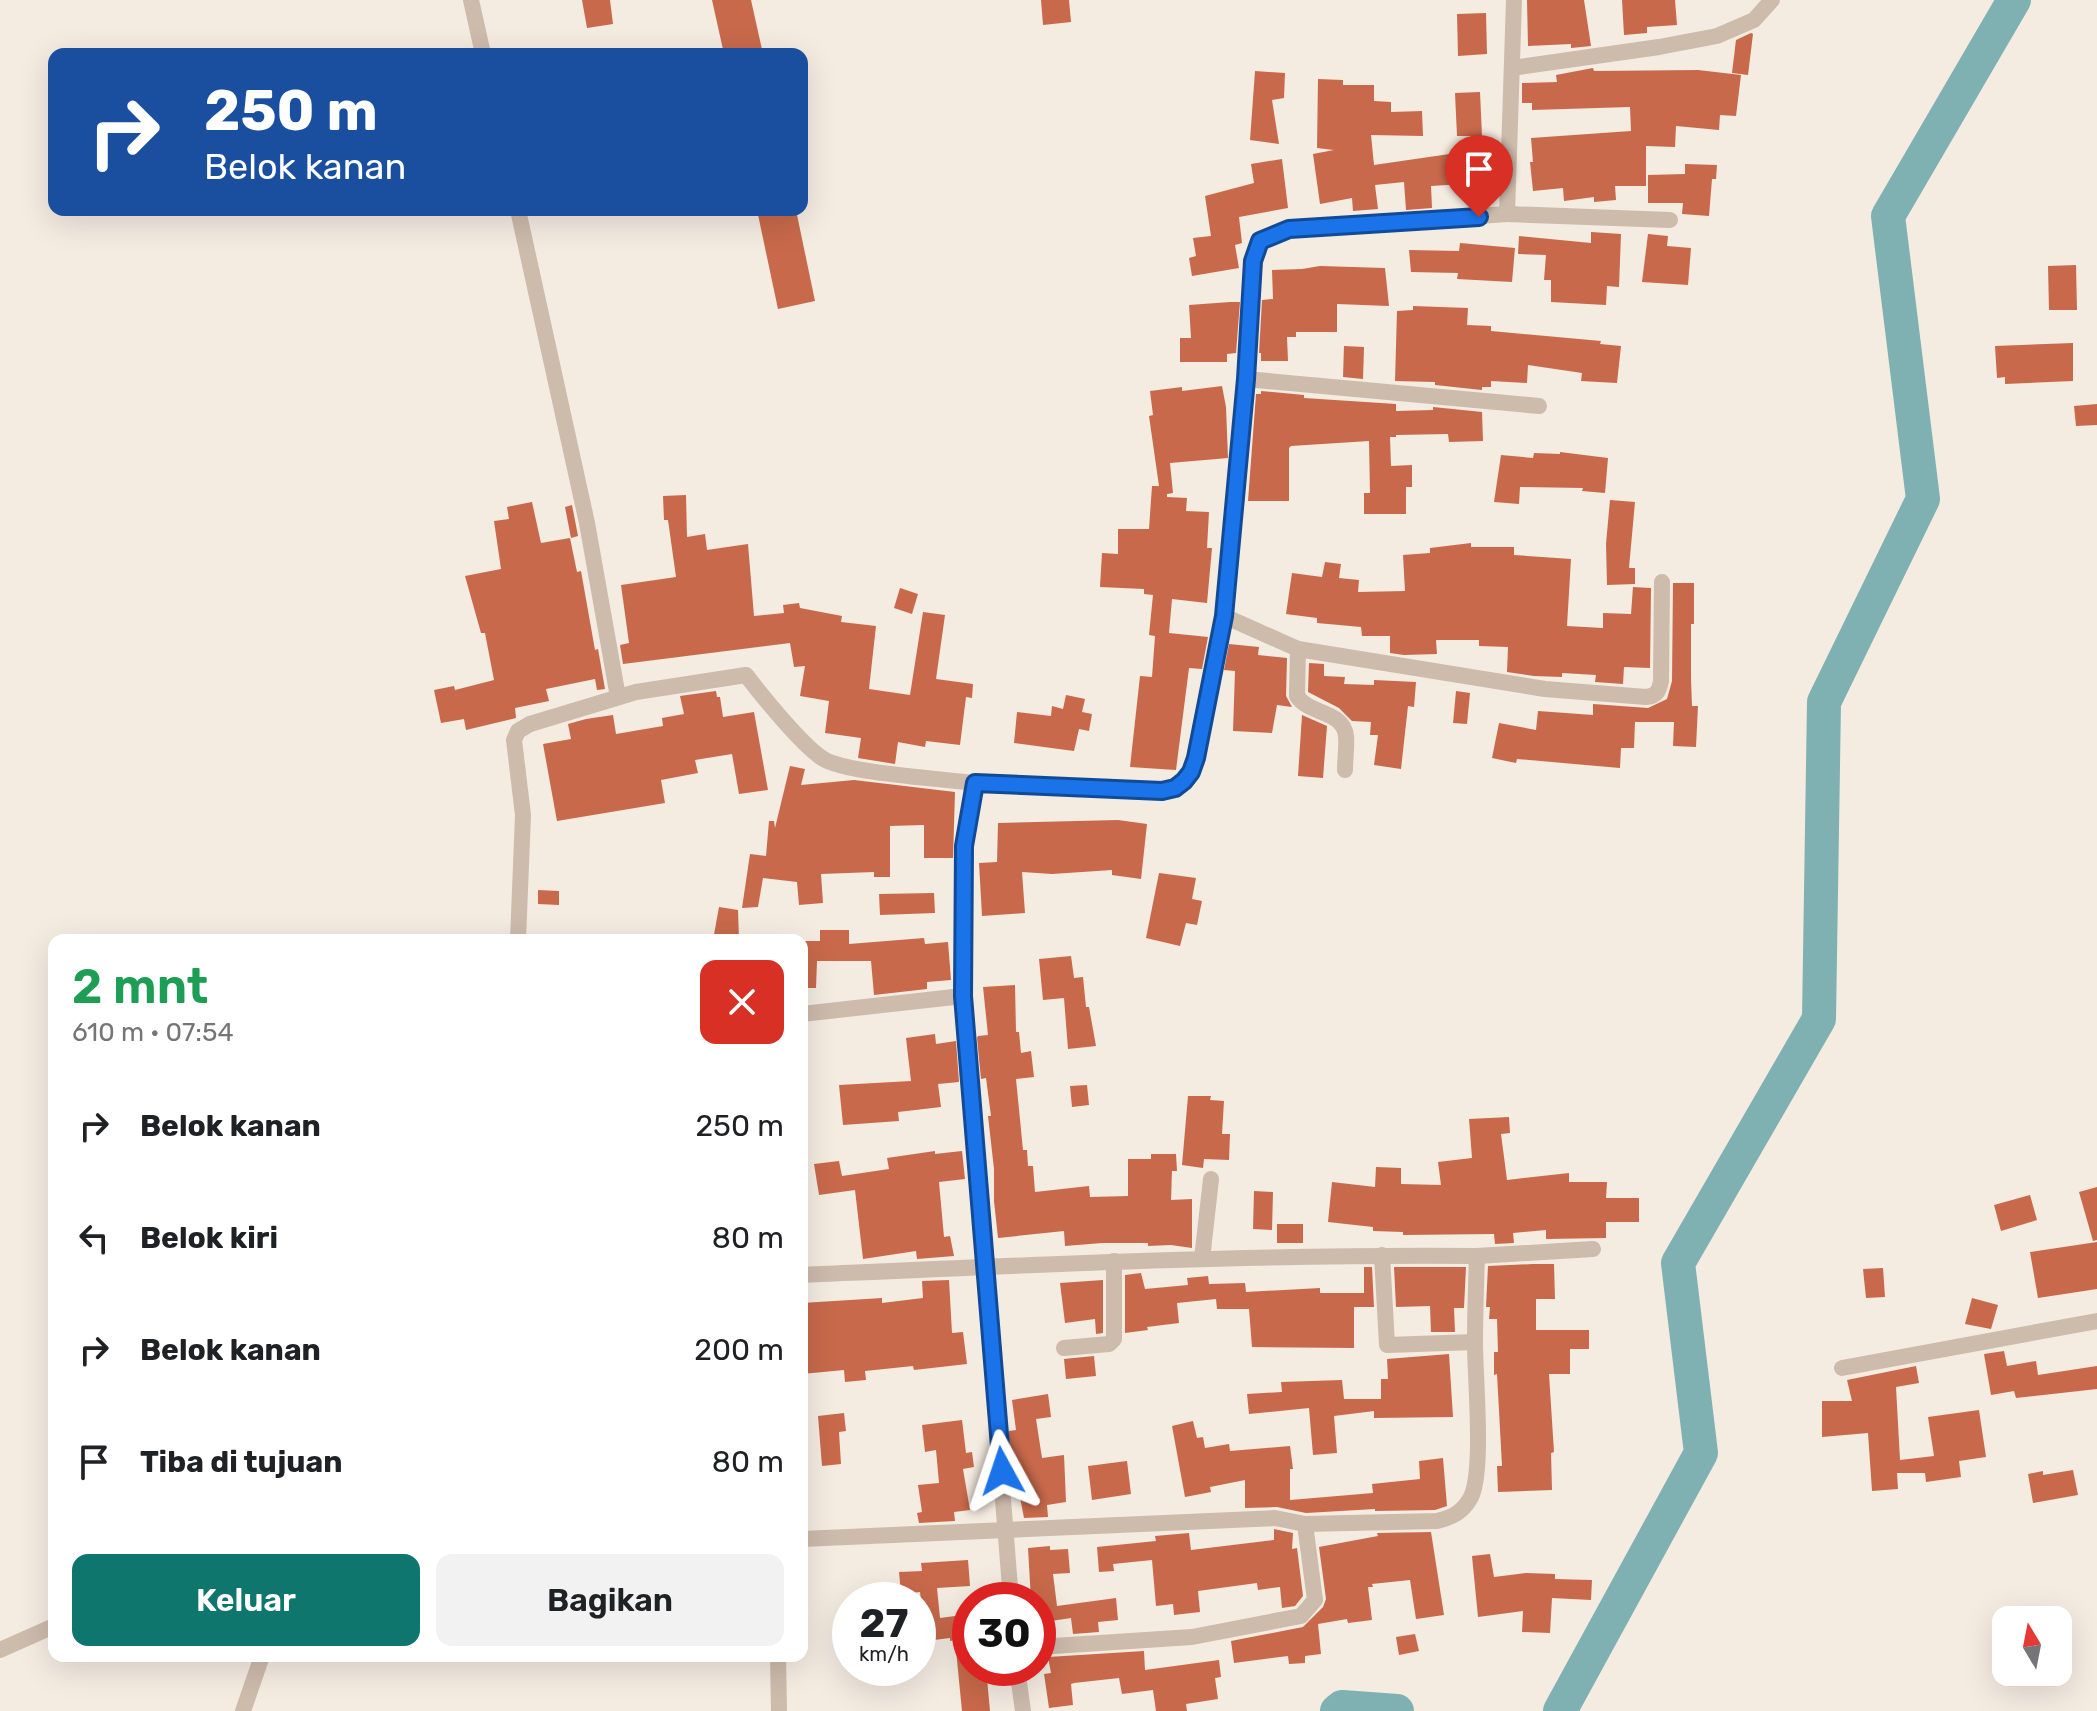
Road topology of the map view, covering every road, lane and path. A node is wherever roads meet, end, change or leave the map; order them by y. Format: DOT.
graph roads {
  1 [pos="471,0"];
  2 [pos="1514,0"];
  3 [pos="1772,0"];
  4 [pos="482,48"];
  5 [pos="1512,68"];
  6 [pos="1507,214"];
  7 [pos="519,216"];
  8 [pos="1670,220"];
  9 [pos="1246,379"];
  10 [pos="1539,406"];
  11 [pos="1662,582"];
  12 [pos="1224,616"];
  13 [pos="1298,649"];
  14 [pos="618,697"];
  15 [pos="1345,770"];
  16 [pos="975,783"];
  17 [pos="518,934"];
  18 [pos="963,996"];
  19 [pos="808,1013"];
  20 [pos="1211,1179"];
  21 [pos="1593,1249"];
  22 [pos="1382,1255"];
  23 [pos="1477,1256"];
  24 [pos="1202,1259"];
  25 [pos="1114,1261"];
  26 [pos="984,1267"];
  27 [pos="808,1275"];
  28 [pos="2097,1321"];
  29 [pos="1475,1342"];
  30 [pos="1064,1348"];
  31 [pos="1842,1368"];
  32 [pos="1305,1524"];
  33 [pos="1008,1530"];
  34 [pos="808,1539"];
  35 [pos="1010,1582"];
  36 [pos="48,1629"];
  37 [pos="1056,1646"];
  38 [pos="0,1650"];
  39 [pos="260,1662"];
  40 [pos="778,1662"];
  41 [pos="1020,1686"];
  42 [pos="243,1711"];
  43 [pos="779,1711"];
  44 [pos="1023,1711"];
  1 -- 4 [label="street"];
  2 -- 5 [label="street"];
  3 -- 5 [label="street"];
  5 -- 6 [label="street"];
  6 -- 8 [label="street"];
  6 -- 9 [label="street"];
  7 -- 14 [label="street"];
  9 -- 10 [label="street"];
  9 -- 12 [label="street"];
  11 -- 13 [label="street"];
  12 -- 13 [label="street"];
  12 -- 16 [label="street"];
  13 -- 15 [label="street"];
  14 -- 16 [label="street"];
  14 -- 17 [label="street"];
  16 -- 18 [label="street"];
  18 -- 19 [label="street"];
  18 -- 26 [label="street"];
  20 -- 24 [label="street"];
  21 -- 23 [label="street"];
  22 -- 23 [label="street"];
  22 -- 24 [label="street"];
  22 -- 29 [label="street"];
  23 -- 29 [label="street"];
  24 -- 25 [label="street"];
  25 -- 26 [label="street"];
  25 -- 30 [label="street"];
  26 -- 27 [label="street"];
  26 -- 33 [label="street"];
  28 -- 31 [label="street"];
  29 -- 32 [label="street"];
  32 -- 33 [label="street"];
  32 -- 37 [label="street"];
  33 -- 34 [label="street"];
  33 -- 35 [label="street"];
  36 -- 38 [label="street"];
  39 -- 42 [label="street"];
  40 -- 43 [label="street"];
  41 -- 44 [label="street"];
}
